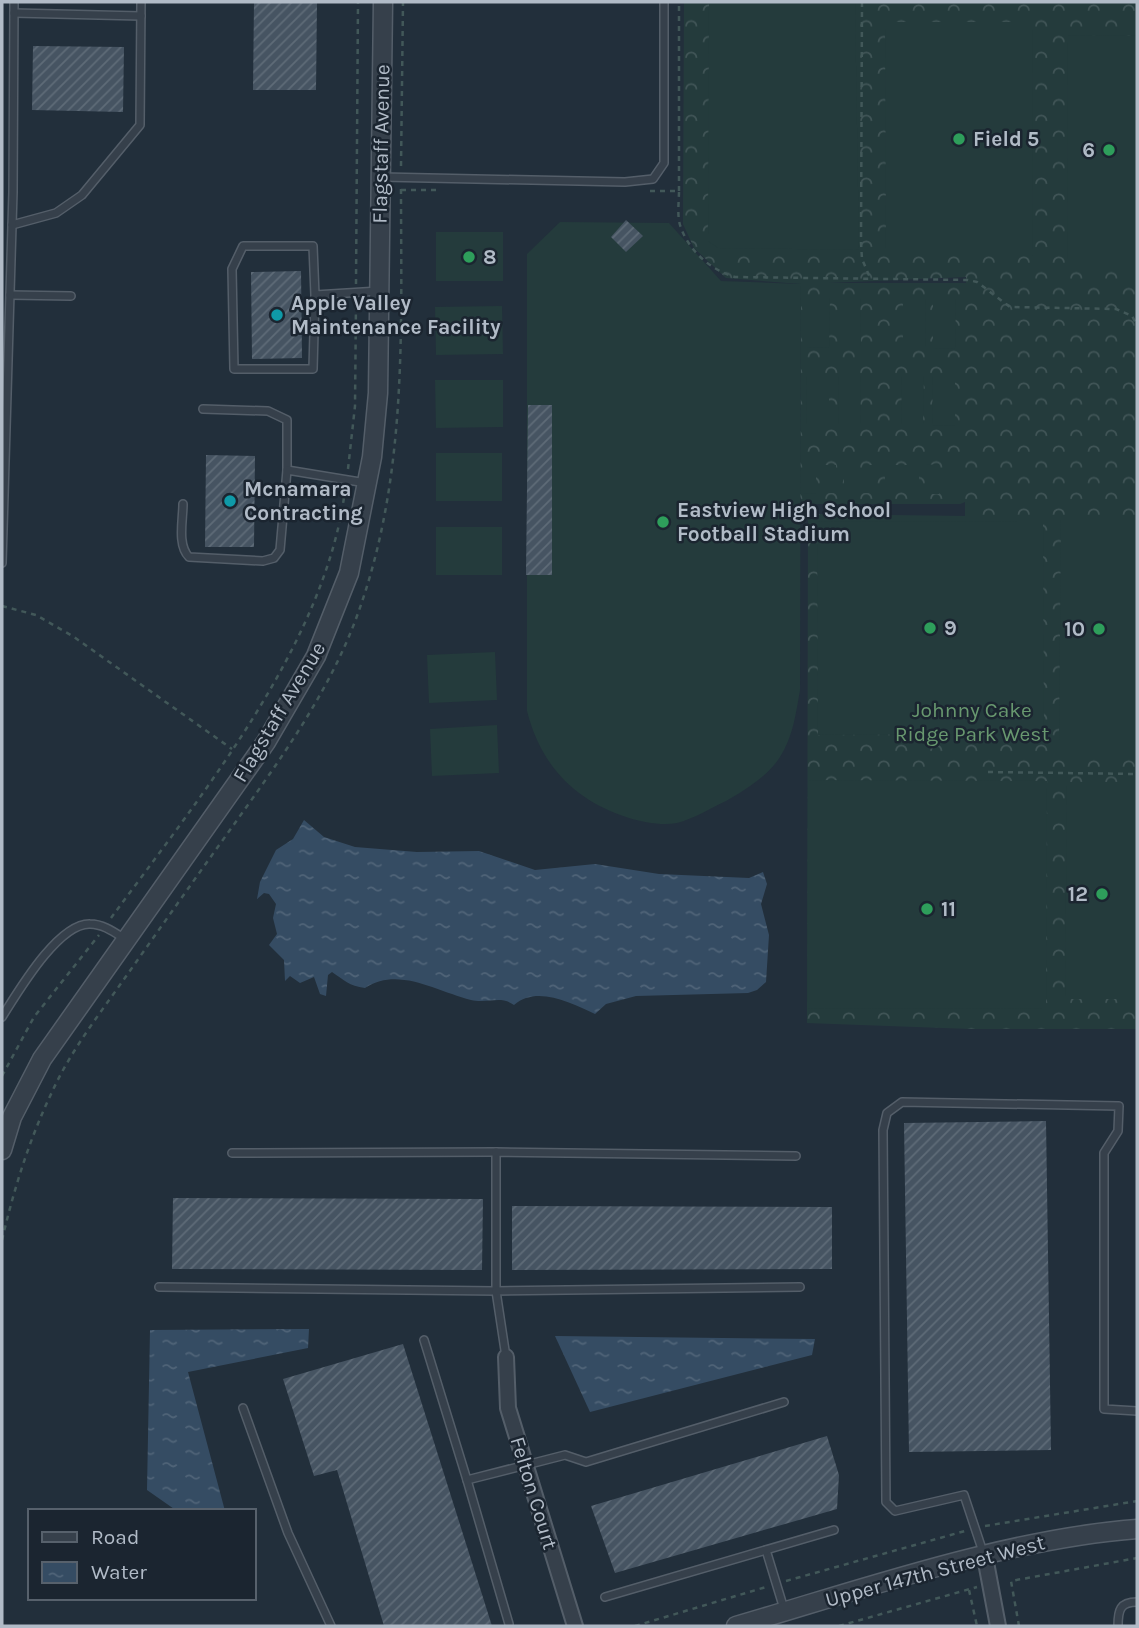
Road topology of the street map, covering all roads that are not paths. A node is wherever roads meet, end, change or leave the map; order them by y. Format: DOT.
graph roads {
  1 [pos="14,2"];
  2 [pos="141,2"];
  3 [pos="383,2"];
  4 [pos="664,2"];
  5 [pos="14,13"];
  6 [pos="141,16"];
  7 [pos="381,177"];
  8 [pos="12,225"];
  9 [pos="380,291"];
  10 [pos="10,295"];
  11 [pos="315,295"];
  12 [pos="71,296"];
  13 [pos="203,409"];
  14 [pos="287,470"];
  15 [pos="367,483"];
  16 [pos="183,504"];
  17 [pos="2,563"];
  18 [pos="125,940"];
  19 [pos="2,1017"];
  20 [pos="3,1140"];
  21 [pos="496,1152"];
  22 [pos="232,1153"];
  23 [pos="796,1156"];
  24 [pos="159,1287"];
  25 [pos="800,1287"];
  26 [pos="496,1291"];
  27 [pos="425,1340"];
  28 [pos="506,1357"];
  29 [pos="784,1402"];
  30 [pos="243,1408"];
  31 [pos="1137,1411"];
  32 [pos="526,1464"];
  33 [pos="467,1480"];
  34 [pos="1137,1529"];
  35 [pos="834,1531"];
  36 [pos="766,1550"];
  37 [pos="985,1557"];
  38 [pos="605,1597"];
  39 [pos="1137,1602"];
  40 [pos="785,1612"];
  41 [pos="509,1624"];
  42 [pos="331,1626"];
  43 [pos="575,1626"];
  44 [pos="736,1626"];
  45 [pos="998,1626"];
  46 [pos="1118,1626"];
  1 -- 5 [label="lane"];
  2 -- 6 [label="lane"];
  3 -- 7 [label="street, Flagstaff Avenue"];
  4 -- 7 [label="lane"];
  5 -- 6 [label="lane"];
  5 -- 8 [label="lane"];
  6 -- 8 [label="lane"];
  7 -- 9 [label="street, Flagstaff Avenue"];
  8 -- 10 [label="lane"];
  9 -- 11 [label="lane"];
  9 -- 15 [label="street, Flagstaff Avenue"];
  10 -- 12 [label="lane"];
  10 -- 17 [label="lane"];
  11 -- 11 [label="lane"];
  13 -- 14 [label="lane"];
  14 -- 15 [label="lane"];
  14 -- 16 [label="lane"];
  15 -- 18 [label="street, Flagstaff Avenue"];
  18 -- 19 [label="lane"];
  18 -- 20 [label="street, Flagstaff Avenue"];
  21 -- 22 [label="lane"];
  21 -- 23 [label="lane"];
  21 -- 26 [label="lane"];
  24 -- 26 [label="lane"];
  25 -- 26 [label="lane"];
  26 -- 28 [label="lane"];
  27 -- 33 [label="lane"];
  28 -- 32 [label="street, Felton Court"];
  29 -- 32 [label="lane"];
  30 -- 42 [label="lane"];
  31 -- 37 [label="lane"];
  32 -- 33 [label="lane"];
  32 -- 43 [label="street, Felton Court"];
  33 -- 41 [label="lane"];
  34 -- 37 [label="street, Upper 147th Street West"];
  35 -- 36 [label="lane"];
  36 -- 38 [label="lane"];
  36 -- 40 [label="lane"];
  37 -- 40 [label="street, Upper 147th Street West"];
  37 -- 45 [label="street"];
  39 -- 46 [label="lane"];
  40 -- 44 [label="street, Upper 147th Street West"];
}
